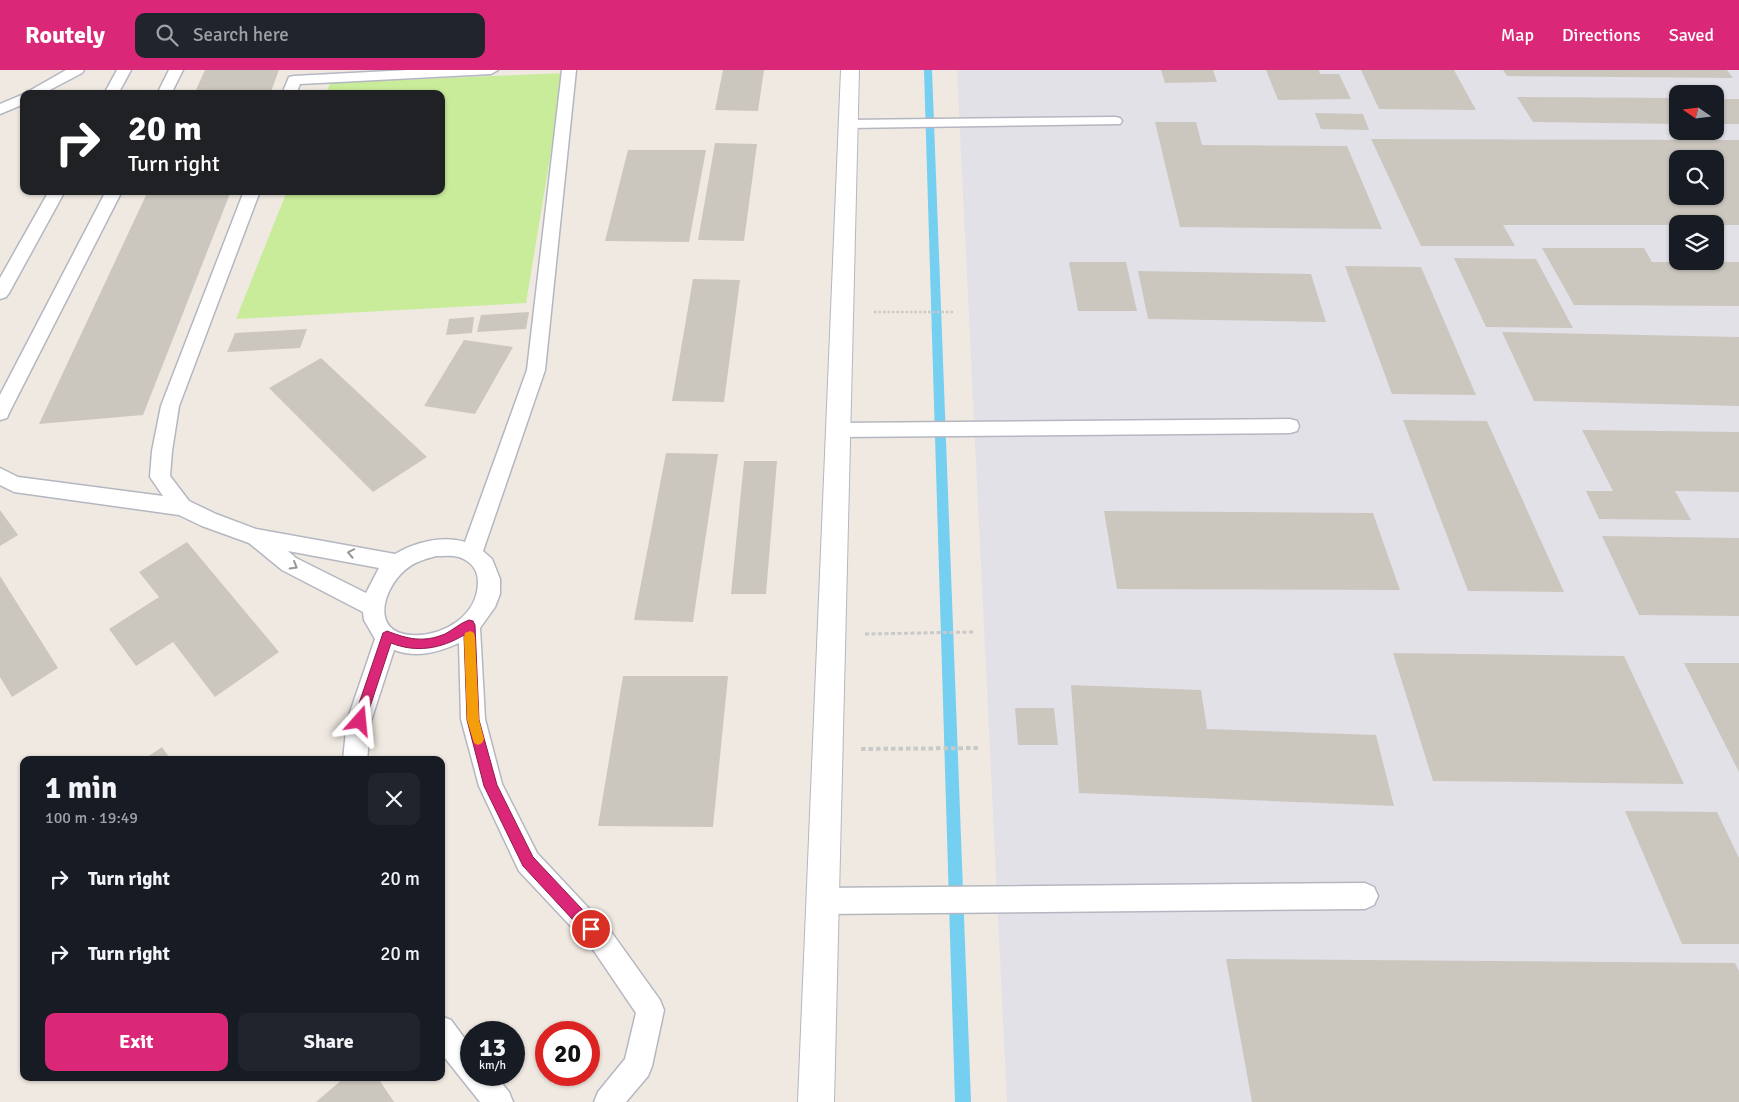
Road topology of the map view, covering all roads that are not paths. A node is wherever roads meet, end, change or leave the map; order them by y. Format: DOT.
graph roads {
  1 [pos="77,70"];
  2 [pos="124,70"];
  3 [pos="176,70"];
  4 [pos="491,70"];
  5 [pos="569,70"];
  6 [pos="850,70"];
  7 [pos="296,75"];
  8 [pos="39,90"];
  9 [pos="113,90"];
  10 [pos="166,90"];
  11 [pos="290,90"];
  12 [pos="20,100"];
  13 [pos="0,110"];
  14 [pos="1115,121"];
  15 [pos="848,124"];
  16 [pos="55,195"];
  17 [pos="112,195"];
  18 [pos="250,195"];
  19 [pos="0,293"];
  20 [pos="0,413"];
  21 [pos="1290,426"];
  22 [pos="838,430"];
  23 [pos="0,476"];
  24 [pos="182,507"];
  25 [pos="255,537"];
  26 [pos="472,553"];
  27 [pos="398,563"];
  28 [pos="371,606"];
  29 [pos="469,625"];
  30 [pos="387,636"];
  31 [pos="356,756"];
  32 [pos="1365,896"];
  33 [pos="822,901"];
  34 [pos="445,1035"];
  35 [pos="460,1055"];
  36 [pos="485,1086"];
  37 [pos="499,1102"];
  38 [pos="608,1102"];
  39 [pos="816,1102"];
  1 -- 8 [label="lane"];
  2 -- 9 [label="lane"];
  3 -- 10 [label="lane"];
  4 -- 7 [label="lane"];
  5 -- 26 [label="lane"];
  6 -- 15 [label="street"];
  7 -- 11 [label="lane"];
  12 -- 13 [label="lane"];
  14 -- 15 [label="lane"];
  15 -- 22 [label="street"];
  16 -- 19 [label="lane"];
  17 -- 20 [label="lane"];
  18 -- 24 [label="lane"];
  21 -- 22 [label="lane"];
  22 -- 33 [label="street"];
  23 -- 24 [label="lane"];
  24 -- 25 [label="lane"];
  27 -- 25 [label="lane, one-way"];
  25 -- 28 [label="lane, one-way"];
  26 -- 27 [label="lane"];
  26 -- 29 [label="lane"];
  27 -- 28 [label="lane"];
  28 -- 30 [label="lane"];
  29 -- 30 [label="lane"];
  29 -- 38 [label="lane"];
  30 -- 31 [label="lane"];
  32 -- 33 [label="lane"];
  33 -- 39 [label="street"];
  34 -- 35 [label="lane"];
  36 -- 37 [label="lane"];
}
